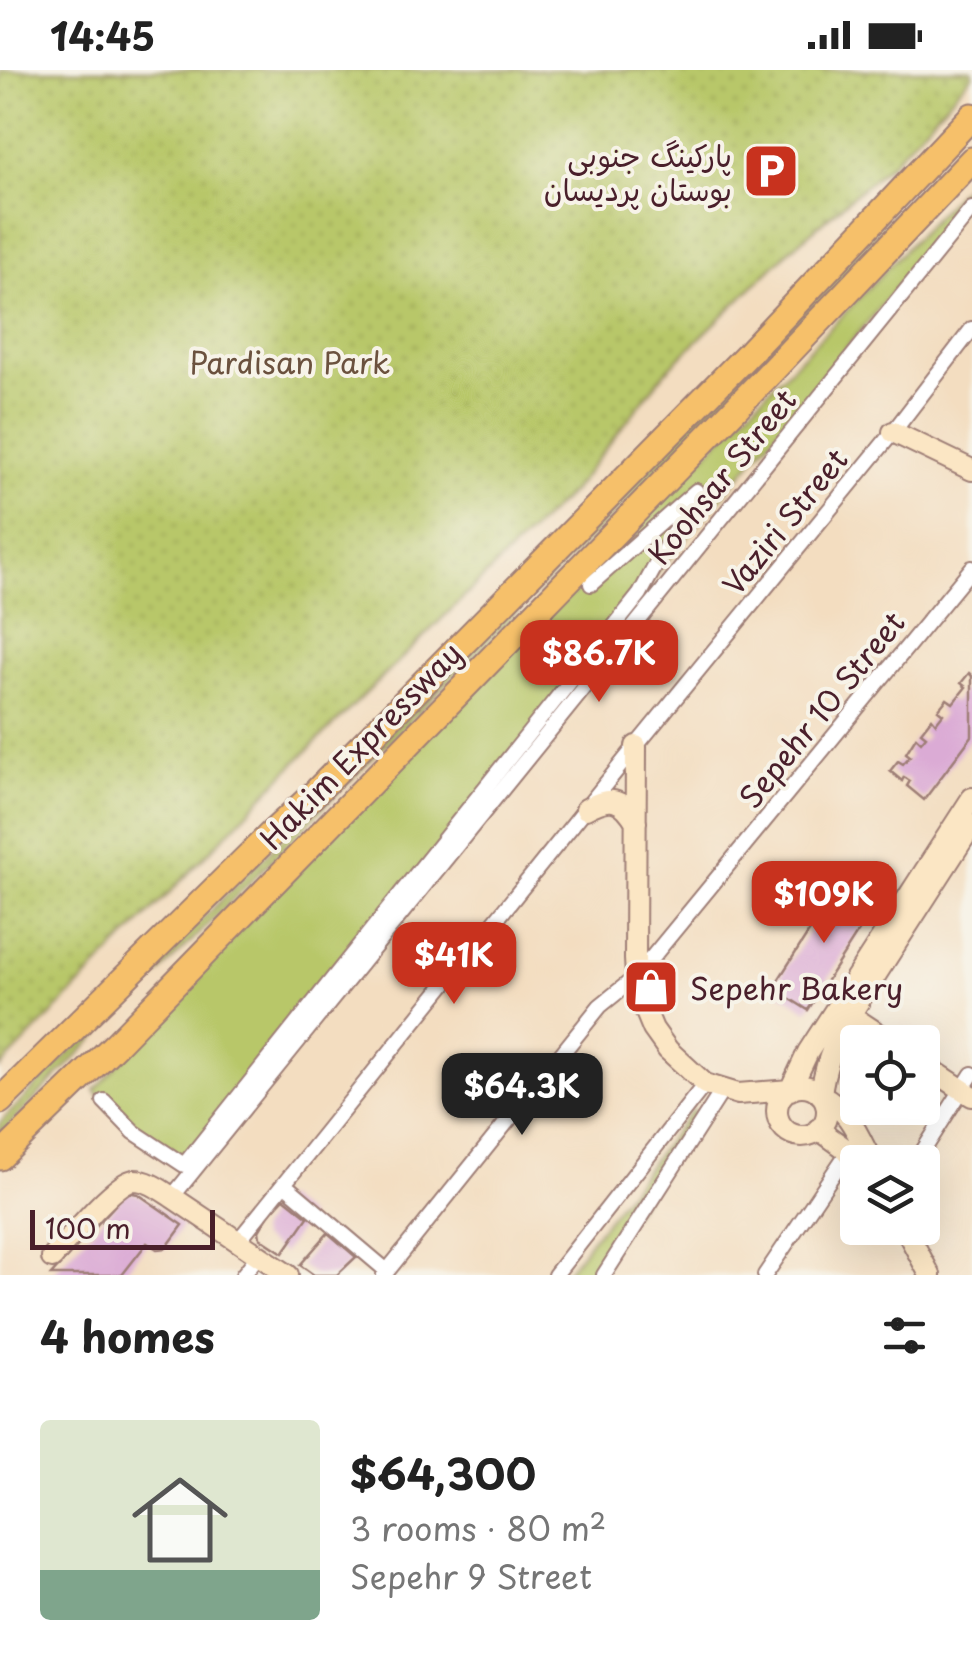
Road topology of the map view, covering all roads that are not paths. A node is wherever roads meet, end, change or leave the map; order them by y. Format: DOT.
graph roads {
  1 [pos="972,116"];
  2 [pos="972,160"];
  3 [pos="972,209"];
  4 [pos="972,329"];
  5 [pos="893,432"];
  6 [pos="972,470"];
  7 [pos="972,568"];
  8 [pos="592,584"];
  9 [pos="636,746"];
  10 [pos="972,798"];
  11 [pos="586,809"];
  12 [pos="636,822"];
  13 [pos="972,825"];
  14 [pos="636,977"];
  15 [pos="850,1015"];
  16 [pos="866,1025"];
  17 [pos="116,1044"];
  18 [pos="818,1054"];
  19 [pos="940,1072"];
  20 [pos="969,1087"];
  21 [pos="721,1090"];
  22 [pos="790,1090"];
  23 [pos="820,1094"];
  24 [pos="0,1101"];
  25 [pos="104,1102"];
  26 [pos="778,1120"];
  27 [pos="818,1129"];
  28 [pos="844,1145"];
  29 [pos="853,1145"];
  30 [pos="928,1145"];
  31 [pos="0,1157"];
  32 [pos="0,1170"];
  33 [pos="840,1172"];
  34 [pos="284,1184"];
  35 [pos="172,1196"];
  36 [pos="238,1241"];
  37 [pos="905,1245"];
  38 [pos="913,1245"];
  39 [pos="258,1256"];
  40 [pos="52,1258"];
  41 [pos="386,1273"];
  42 [pos="926,1274"];
  43 [pos="243,1275"];
  44 [pos="288,1275"];
  45 [pos="555,1275"];
  46 [pos="604,1275"];
  47 [pos="765,1275"];
  1 -- 24 [label="highway, Hakim Expressway"];
  2 -- 17 [label="highway, Hakim Expressway"];
  3 -- 35 [label="street, Koohsar Street"];
  4 -- 5 [label="street, Vaziri Street"];
  5 -- 6 [label="street"];
  5 -- 9 [label="street, Vaziri Street"];
  7 -- 14 [label="street, Sepehr 10 Street"];
  8 -- 25 [label="street"];
  9 -- 11 [label="street, Vaziri Street"];
  9 -- 12 [label="street"];
  10 -- 18 [label="street"];
  11 -- 12 [label="street"];
  11 -- 34 [label="street, Vaziri Street"];
  12 -- 14 [label="street"];
  13 -- 15 [label="street"];
  14 -- 21 [label="street"];
  14 -- 41 [label="street, Sepehr 10 Street"];
  15 -- 16 [label="street"];
  15 -- 18 [label="street"];
  17 -- 31 [label="highway, Hakim Expressway"];
  17 -- 32 [label="highway"];
  18 -- 22 [label="street"];
  18 -- 23 [label="street"];
  19 -- 20 [label="street"];
  20 -- 30 [label="street"];
  21 -- 22 [label="street"];
  21 -- 26 [label="street"];
  21 -- 45 [label="street"];
  21 -- 46 [label="street"];
  22 -- 23 [label="street"];
  22 -- 26 [label="street"];
  23 -- 27 [label="street"];
  23 -- 29 [label="street"];
  26 -- 27 [label="street"];
  27 -- 28 [label="street"];
  33 -- 47 [label="street"];
  34 -- 36 [label="street, Vaziri Street"];
  34 -- 41 [label="street"];
  35 -- 36 [label="street"];
  35 -- 40 [label="street"];
  36 -- 39 [label="street"];
  37 -- 42 [label="street"];
  38 -- 42 [label="street"];
  39 -- 43 [label="street"];
  39 -- 44 [label="street"];
}
